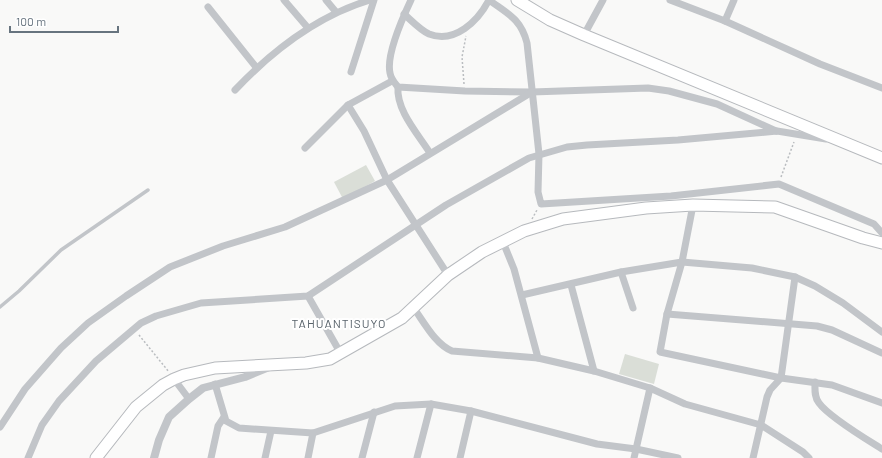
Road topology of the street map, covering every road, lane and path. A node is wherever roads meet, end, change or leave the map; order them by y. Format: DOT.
graph roads {
  1 [pos="284,0"];
  2 [pos="326,0"];
  3 [pos="369,0"];
  4 [pos="411,0"];
  5 [pos="489,0"];
  6 [pos="517,0"];
  7 [pos="603,0"];
  8 [pos="670,0"];
  9 [pos="734,0"];
  10 [pos="208,8"];
  11 [pos="336,12"];
  12 [pos="404,14"];
  13 [pos="724,21"];
  14 [pos="469,26"];
  15 [pos="308,28"];
  16 [pos="584,35"];
  17 [pos="256,67"];
  18 [pos="351,72"];
  19 [pos="392,81"];
  20 [pos="398,87"];
  21 [pos="882,88"];
  22 [pos="235,90"];
  23 [pos="465,91"];
  24 [pos="532,92"];
  25 [pos="348,105"];
  26 [pos="776,131"];
  27 [pos="797,134"];
  28 [pos="845,142"];
  29 [pos="305,148"];
  30 [pos="430,153"];
  31 [pos="539,154"];
  32 [pos="882,158"];
  33 [pos="387,180"];
  34 [pos="779,184"];
  35 [pos="148,190"];
  36 [pos="541,204"];
  37 [pos="693,205"];
  38 [pos="415,226"];
  39 [pos="524,231"];
  40 [pos="882,233"];
  41 [pos="504,242"];
  42 [pos="882,243"];
  43 [pos="682,262"];
  44 [pos="622,272"];
  45 [pos="448,275"];
  46 [pos="795,276"];
  47 [pos="571,284"];
  48 [pos="522,295"];
  49 [pos="308,296"];
  50 [pos="0,307"];
  51 [pos="413,307"];
  52 [pos="633,308"];
  53 [pos="667,314"];
  54 [pos="789,325"];
  55 [pos="134,328"];
  56 [pos="882,332"];
  57 [pos="882,353"];
  58 [pos="341,354"];
  59 [pos="538,358"];
  60 [pos="274,366"];
  61 [pos="594,371"];
  62 [pos="781,378"];
  63 [pos="174,379"];
  64 [pos="814,382"];
  65 [pos="215,384"];
  66 [pos="650,388"];
  67 [pos="189,399"];
  68 [pos="882,403"];
  69 [pos="431,404"];
  70 [pos="470,411"];
  71 [pos="374,412"];
  72 [pos="224,417"];
  73 [pos="762,425"];
  74 [pos="0,427"];
  75 [pos="271,431"];
  76 [pos="313,433"];
  77 [pos="636,449"];
  78 [pos="882,449"];
  79 [pos="28,458"];
  80 [pos="96,458"];
  81 [pos="154,458"];
  82 [pos="211,458"];
  83 [pos="265,458"];
  84 [pos="308,458"];
  85 [pos="363,458"];
  86 [pos="417,458"];
  87 [pos="460,458"];
  88 [pos="634,458"];
  89 [pos="678,458"];
  90 [pos="753,458"];
  91 [pos="809,458"];
  1 -- 15 [label="street"];
  2 -- 11 [label="street"];
  3 -- 11 [label="street"];
  3 -- 18 [label="street"];
  4 -- 12 [label="street"];
  5 -- 14 [label="street"];
  5 -- 24 [label="street"];
  6 -- 16 [label="main road"];
  7 -- 16 [label="street"];
  8 -- 13 [label="street"];
  9 -- 13 [label="street"];
  10 -- 17 [label="street"];
  11 -- 15 [label="street"];
  12 -- 14 [label="street"];
  12 -- 19 [label="street"];
  13 -- 21 [label="street"];
  14 -- 23 [label="path"];
  15 -- 17 [label="street"];
  16 -- 28 [label="main road"];
  17 -- 22 [label="street"];
  19 -- 20 [label="street"];
  19 -- 25 [label="street"];
  20 -- 23 [label="street"];
  20 -- 30 [label="street"];
  23 -- 24 [label="street"];
  24 -- 26 [label="street"];
  24 -- 30 [label="street"];
  24 -- 31 [label="street"];
  25 -- 29 [label="street"];
  25 -- 33 [label="street"];
  26 -- 27 [label="street"];
  26 -- 31 [label="street"];
  27 -- 28 [label="street"];
  27 -- 34 [label="path"];
  28 -- 32 [label="main road"];
  30 -- 33 [label="street"];
  31 -- 36 [label="street"];
  31 -- 38 [label="street"];
  33 -- 38 [label="street"];
  33 -- 74 [label="street"];
  34 -- 36 [label="street"];
  34 -- 40 [label="street"];
  35 -- 50 [label="lane"];
  36 -- 39 [label="path"];
  37 -- 39 [label="main road"];
  37 -- 42 [label="main road"];
  37 -- 43 [label="street"];
  38 -- 45 [label="street"];
  38 -- 49 [label="street"];
  39 -- 41 [label="main road"];
  41 -- 45 [label="main road"];
  41 -- 48 [label="street"];
  43 -- 44 [label="street"];
  43 -- 46 [label="street"];
  43 -- 53 [label="street"];
  44 -- 47 [label="street"];
  44 -- 52 [label="street"];
  45 -- 51 [label="main road"];
  46 -- 54 [label="street"];
  46 -- 56 [label="street"];
  47 -- 48 [label="street"];
  47 -- 61 [label="street"];
  48 -- 59 [label="street"];
  49 -- 55 [label="street"];
  49 -- 58 [label="street"];
  51 -- 58 [label="main road"];
  51 -- 59 [label="street"];
  53 -- 54 [label="street"];
  53 -- 62 [label="street"];
  54 -- 57 [label="street"];
  54 -- 62 [label="street"];
  55 -- 63 [label="path"];
  55 -- 79 [label="street"];
  58 -- 60 [label="main road"];
  59 -- 61 [label="street"];
  60 -- 63 [label="main road"];
  60 -- 65 [label="street"];
  61 -- 66 [label="street"];
  62 -- 64 [label="street"];
  62 -- 73 [label="street"];
  63 -- 67 [label="street"];
  63 -- 80 [label="main road"];
  64 -- 68 [label="street"];
  64 -- 78 [label="street"];
  65 -- 67 [label="street"];
  65 -- 72 [label="street"];
  66 -- 73 [label="street"];
  66 -- 77 [label="street"];
  67 -- 81 [label="street"];
  69 -- 70 [label="street"];
  69 -- 71 [label="street"];
  69 -- 86 [label="street"];
  70 -- 77 [label="street"];
  70 -- 87 [label="street"];
  71 -- 76 [label="street"];
  71 -- 85 [label="street"];
  72 -- 75 [label="street"];
  72 -- 82 [label="street"];
  73 -- 90 [label="street"];
  73 -- 91 [label="street"];
  75 -- 76 [label="street"];
  75 -- 83 [label="street"];
  76 -- 84 [label="street"];
  77 -- 88 [label="street"];
  77 -- 89 [label="street"];
}
